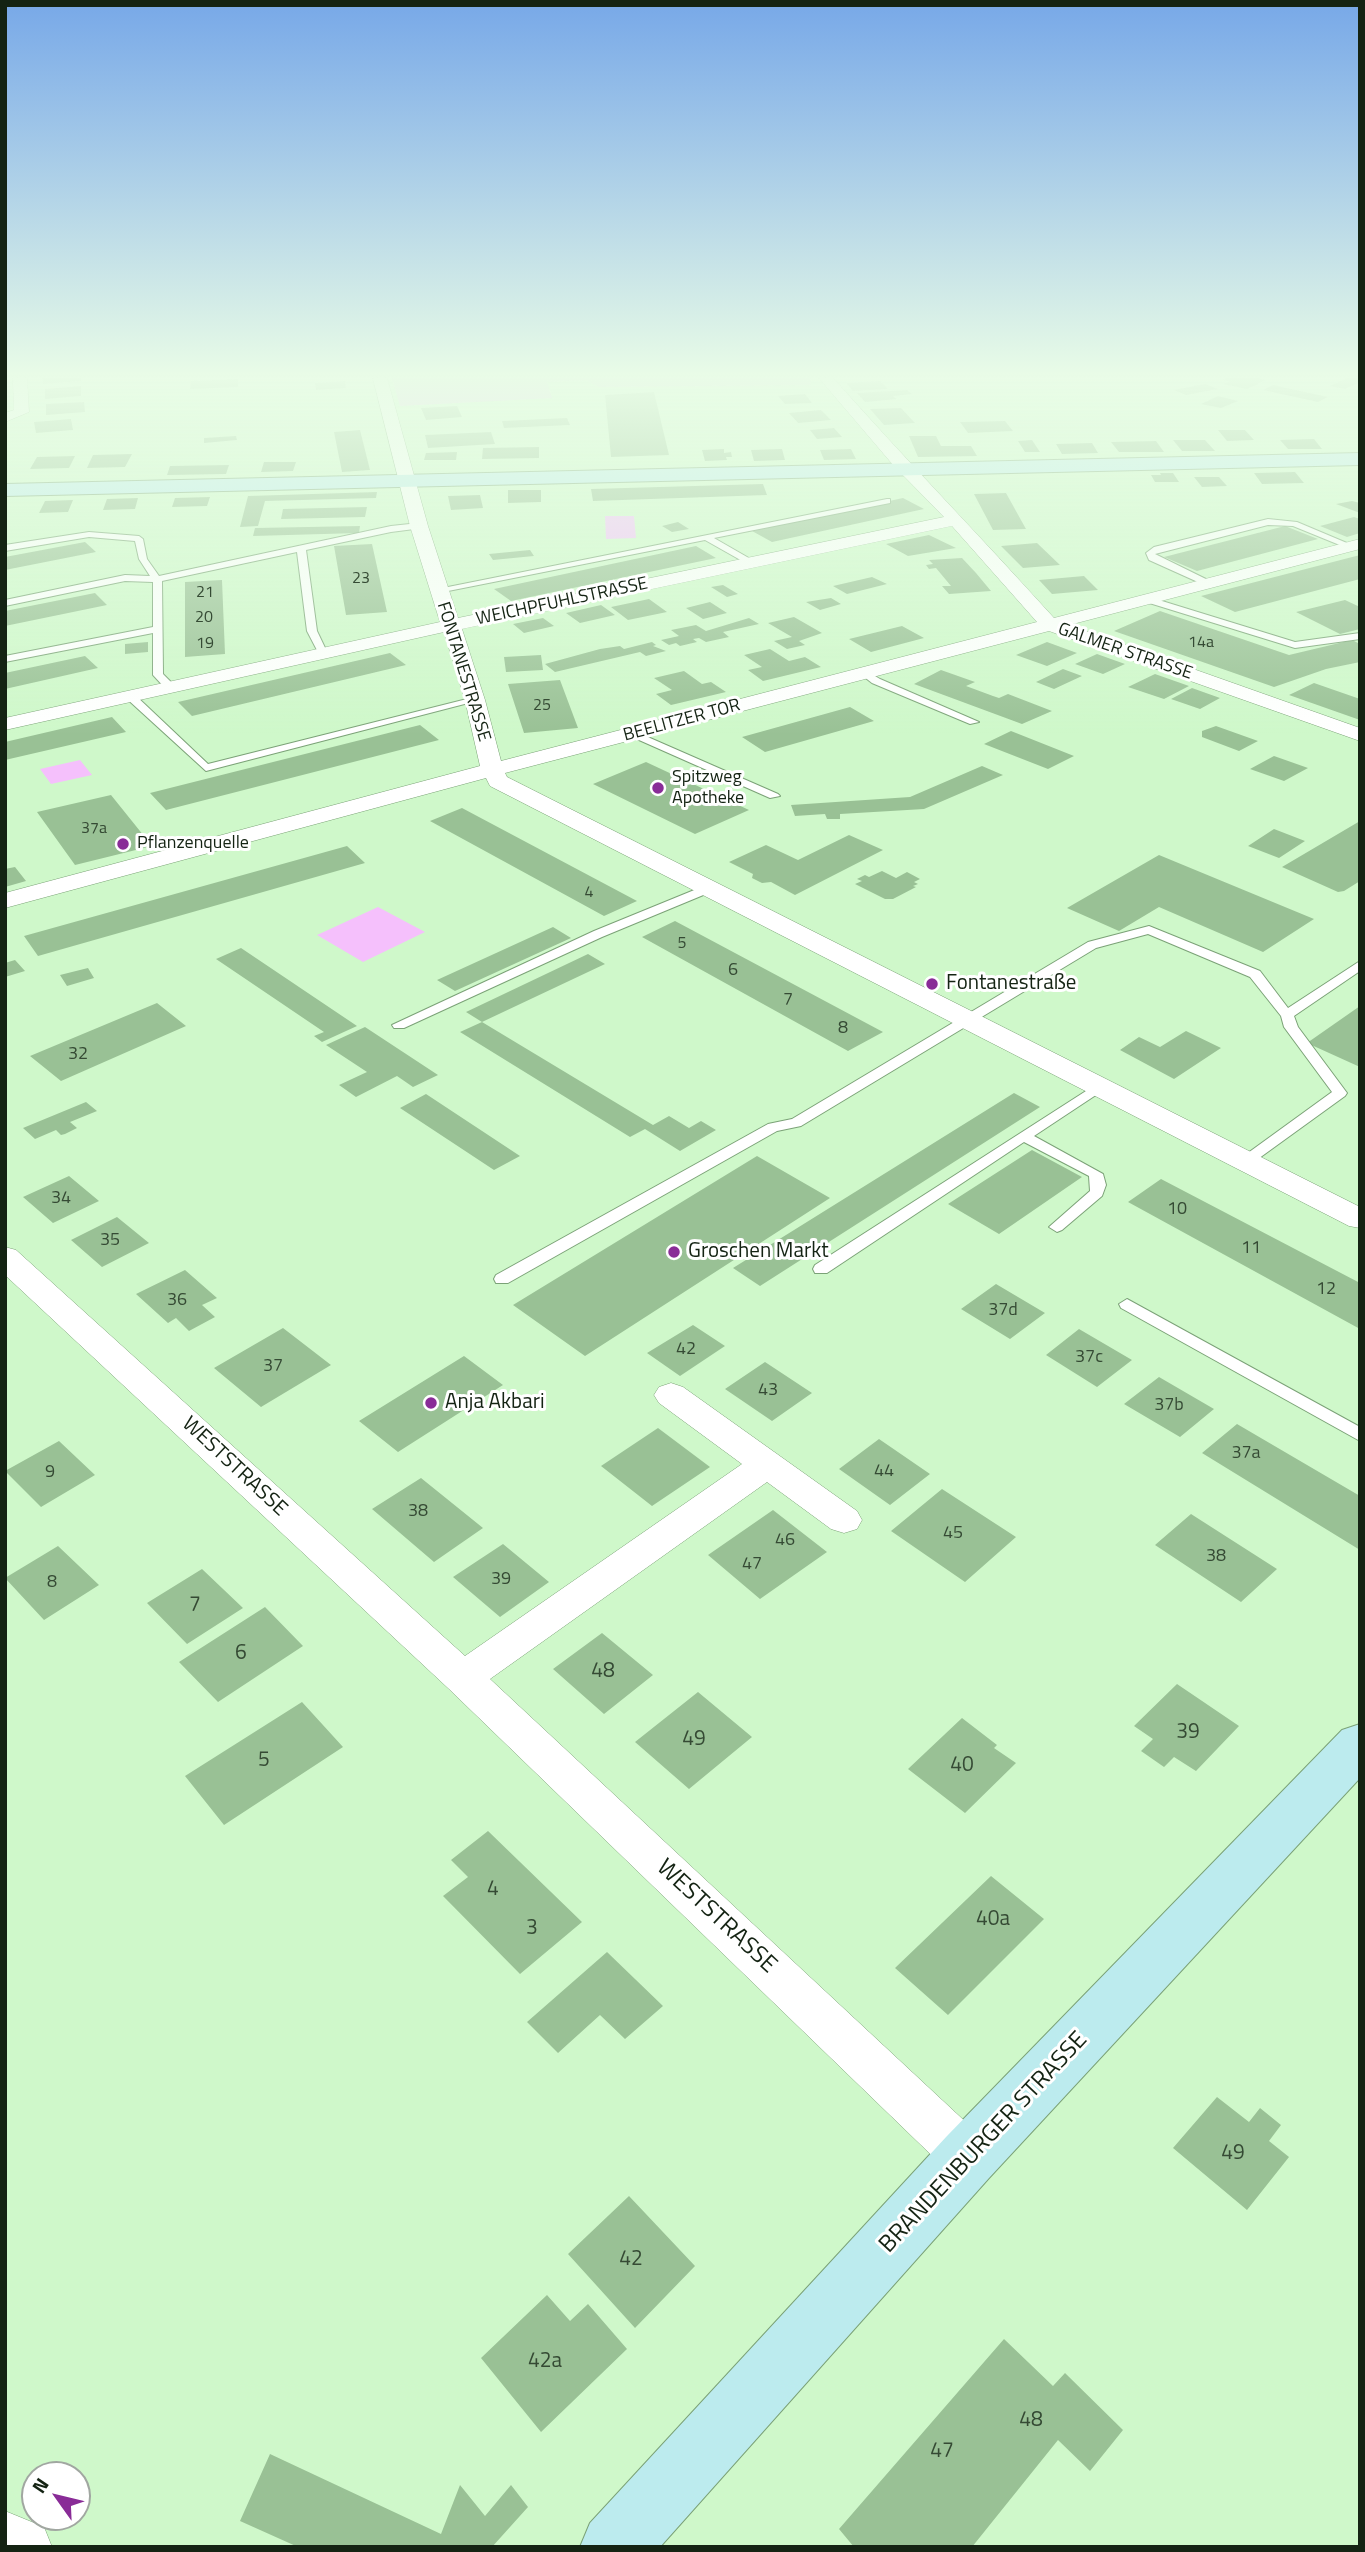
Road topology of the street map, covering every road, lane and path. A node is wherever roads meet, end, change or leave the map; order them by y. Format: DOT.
graph roads {
  1 [pos="412,497"];
  2 [pos="935,497"];
  3 [pos="887,501"];
  4 [pos="957,520"];
  5 [pos="419,526"];
  6 [pos="706,537"];
  7 [pos="1355,545"];
  8 [pos="5,548"];
  9 [pos="301,548"];
  10 [pos="751,563"];
  11 [pos="157,579"];
  12 [pos="1209,584"];
  13 [pos="438,590"];
  14 [pos="1149,600"];
  15 [pos="5,603"];
  16 [pos="450,625"];
  17 [pos="1050,625"];
  18 [pos="158,629"];
  19 [pos="1360,636"];
  20 [pos="322,652"];
  21 [pos="5,659"];
  22 [pos="863,672"];
  23 [pos="170,687"];
  24 [pos="130,696"];
  25 [pos="475,700"];
  26 [pos="974,722"];
  27 [pos="5,724"];
  28 [pos="634,734"];
  29 [pos="1360,735"];
  30 [pos="492,770"];
  31 [pos="774,796"];
  32 [pos="709,888"];
  33 [pos="5,901"];
  34 [pos="1360,965"];
  35 [pos="1287,1015"];
  36 [pos="969,1020"];
  37 [pos="399,1025"];
  38 [pos="1100,1086"];
  39 [pos="1024,1136"];
  40 [pos="1246,1161"];
  41 [pos="1360,1219"];
  42 [pos="1057,1227"];
  43 [pos="5,1257"];
  44 [pos="821,1269"];
  45 [pos="502,1279"];
  46 [pos="1127,1304"];
  47 [pos="671,1395"];
  48 [pos="1360,1435"];
  49 [pos="767,1464"];
  50 [pos="844,1520"];
  51 [pos="463,1678"];
  52 [pos="1360,1744"];
  53 [pos="968,2157"];
  54 [pos="5,2539"];
  55 [pos="24,2547"];
  56 [pos="614,2547"];
  1 -- 5 [label="street, FONTANESTRASSE"];
  2 -- 4 [label="street, GALMER STRASSE"];
  3 -- 6 [label="lane"];
  4 -- 10 [label="street, WEICHPFUHLSTRASSE"];
  4 -- 17 [label="street, GALMER STRASSE"];
  5 -- 9 [label="lane"];
  5 -- 13 [label="street, FONTANESTRASSE"];
  6 -- 10 [label="lane"];
  6 -- 13 [label="lane"];
  7 -- 12 [label="street, BEELITZER TOR"];
  7 -- 12 [label="lane"];
  8 -- 11 [label="lane"];
  9 -- 11 [label="lane"];
  9 -- 20 [label="lane"];
  10 -- 16 [label="street, WEICHPFUHLSTRASSE"];
  11 -- 15 [label="lane"];
  11 -- 18 [label="lane"];
  12 -- 14 [label="street, BEELITZER TOR"];
  13 -- 16 [label="street, FONTANESTRASSE"];
  14 -- 17 [label="street, BEELITZER TOR"];
  14 -- 19 [label="lane"];
  16 -- 20 [label="street, WEICHPFUHLSTRASSE"];
  16 -- 25 [label="street, FONTANESTRASSE"];
  17 -- 22 [label="street, BEELITZER TOR"];
  17 -- 29 [label="street, GALMER STRASSE"];
  18 -- 21 [label="lane"];
  18 -- 23 [label="lane"];
  20 -- 23 [label="street, WEICHPFUHLSTRASSE"];
  22 -- 26 [label="lane"];
  22 -- 28 [label="street, BEELITZER TOR"];
  23 -- 24 [label="street, WEICHPFUHLSTRASSE"];
  24 -- 25 [label="lane"];
  24 -- 27 [label="street, WEICHPFUHLSTRASSE"];
  25 -- 30 [label="street, FONTANESTRASSE"];
  28 -- 30 [label="street, BEELITZER TOR"];
  28 -- 31 [label="lane"];
  30 -- 32 [label="street, FONTANESTRASSE"];
  30 -- 33 [label="street, BEELITZER TOR"];
  32 -- 36 [label="street, FONTANESTRASSE"];
  32 -- 37 [label="lane"];
  34 -- 35 [label="lane"];
  35 -- 36 [label="lane"];
  35 -- 40 [label="lane"];
  36 -- 38 [label="street, FONTANESTRASSE"];
  36 -- 45 [label="lane"];
  38 -- 39 [label="lane"];
  38 -- 40 [label="street, FONTANESTRASSE"];
  39 -- 42 [label="lane"];
  39 -- 44 [label="lane"];
  40 -- 41 [label="street, FONTANESTRASSE"];
  43 -- 51 [label="street, WESTSTRASSE"];
  46 -- 48 [label="lane"];
  47 -- 49 [label="street"];
  49 -- 50 [label="street"];
  49 -- 51 [label="street"];
  51 -- 53 [label="street, WESTSTRASSE"];
  52 -- 53 [label="main road, BRANDENBURGER STRASSE"];
  53 -- 56 [label="main road, BRANDENBURGER STRASSE"];
  54 -- 55 [label="street"];
}
